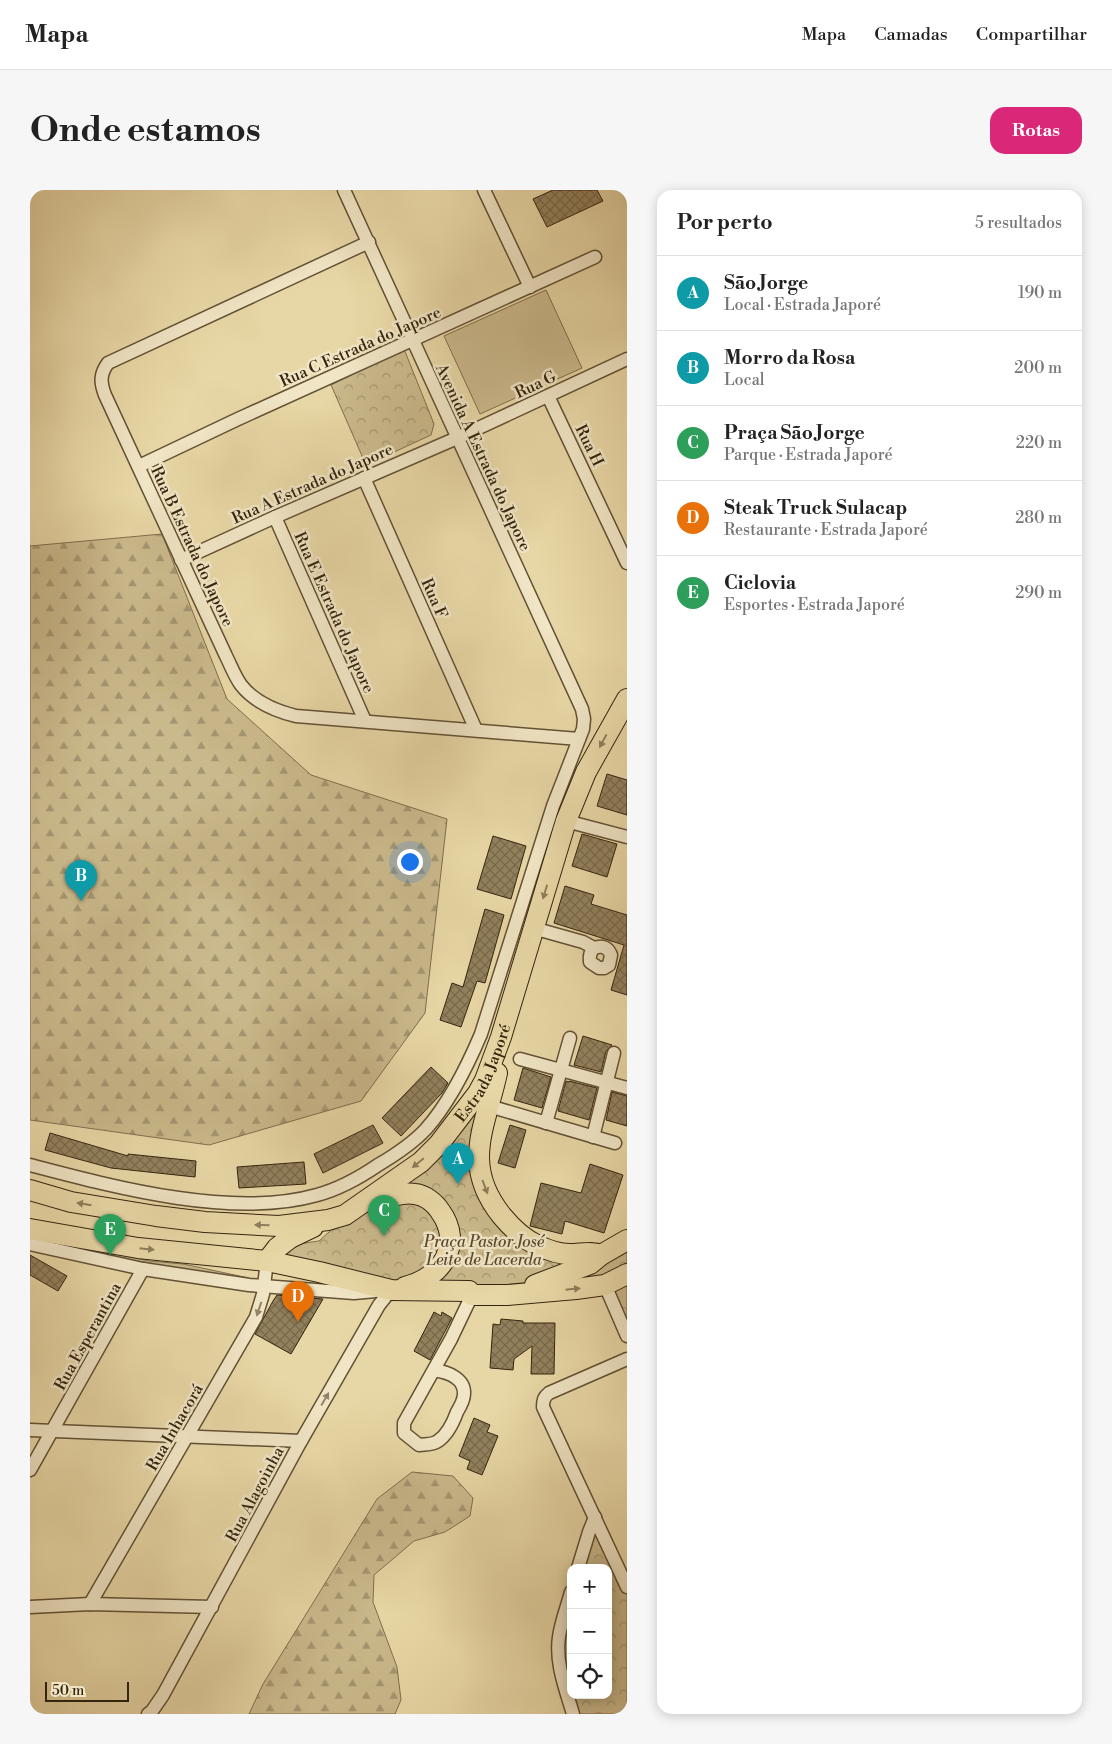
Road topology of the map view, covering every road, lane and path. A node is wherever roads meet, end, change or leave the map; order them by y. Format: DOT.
graph roads {
  1 [pos="344,190"];
  2 [pos="484,190"];
  3 [pos="369,242"];
  4 [pos="595,257"];
  5 [pos="530,287"];
  6 [pos="413,340"];
  7 [pos="627,359"];
  8 [pos="548,396"];
  9 [pos="457,438"];
  10 [pos="139,466"];
  11 [pos="364,478"];
  12 [pos="275,517"];
  13 [pos="181,560"];
  14 [pos="627,563"];
  15 [pos="627,699"];
  16 [pos="365,721"];
  17 [pos="476,730"];
  18 [pos="579,739"];
  19 [pos="566,821"];
  20 [pos="627,837"];
  21 [pos="533,928"];
  22 [pos="594,948"];
  23 [pos="501,1037"];
  24 [pos="570,1038"];
  25 [pos="614,1053"];
  26 [pos="520,1059"];
  27 [pos="561,1071"];
  28 [pos="606,1082"];
  29 [pos="627,1088"];
  30 [pos="489,1106"];
  31 [pos="546,1123"];
  32 [pos="593,1137"];
  33 [pos="615,1143"];
  34 [pos="30,1165"];
  35 [pos="30,1190"];
  36 [pos="337,1217"];
  37 [pos="30,1229"];
  38 [pos="627,1240"];
  39 [pos="30,1244"];
  40 [pos="601,1255"];
  41 [pos="267,1261"];
  42 [pos="142,1269"];
  43 [pos="627,1274"];
  44 [pos="264,1285"];
  45 [pos="605,1285"];
  46 [pos="391,1290"];
  47 [pos="472,1295"];
  48 [pos="507,1295"];
  49 [pos="627,1336"];
  50 [pos="627,1359"];
  51 [pos="434,1370"];
  52 [pos="30,1430"];
  53 [pos="52,1430"];
  54 [pos="188,1436"];
  55 [pos="301,1441"];
  56 [pos="30,1470"];
  57 [pos="596,1517"];
  58 [pos="579,1564"];
  59 [pos="627,1587"];
  60 [pos="90,1604"];
  61 [pos="212,1606"];
  62 [pos="30,1607"];
  63 [pos="567,1608"];
  64 [pos="148,1714"];
  65 [pos="573,1714"];
  1 -- 3 [label="street, Avenida A Estrada do Japore"];
  2 -- 5 [label="street"];
  3 -- 6 [label="street, Avenida A Estrada do Japore"];
  3 -- 10 [label="street, Rua B Estrada do Japore"];
  4 -- 5 [label="street, Rua C Estrada do Japore"];
  5 -- 6 [label="street, Rua C Estrada do Japore"];
  6 -- 9 [label="street, Avenida A Estrada do Japore"];
  6 -- 10 [label="street, Rua C Estrada do Japore"];
  7 -- 8 [label="street, Rua G"];
  8 -- 9 [label="street, Rua G"];
  8 -- 14 [label="street, Rua H"];
  9 -- 11 [label="street, Rua A Estrada do Japore"];
  9 -- 18 [label="street, Avenida A Estrada do Japore"];
  10 -- 13 [label="street, Rua B Estrada do Japore"];
  11 -- 12 [label="street, Rua A Estrada do Japore"];
  11 -- 17 [label="street, Rua F"];
  12 -- 13 [label="street, Rua A Estrada do Japore"];
  12 -- 16 [label="street, Rua E Estrada do Japore"];
  13 -- 16 [label="street, Rua B Estrada do Japore"];
  15 -- 19 [label="main road, Estrada Japoré, one-way"];
  16 -- 17 [label="street, Rua B Estrada do Japore"];
  17 -- 18 [label="street, Rua B Estrada do Japore"];
  18 -- 34 [label="street, Avenida A Estrada do Japore"];
  19 -- 20 [label="street"];
  19 -- 21 [label="main road, Estrada Japoré, one-way"];
  21 -- 22 [label="street"];
  21 -- 23 [label="main road, Estrada Japoré"];
  23 -- 30 [label="main road"];
  23 -- 36 [label="main road, Estrada Japoré, one-way"];
  24 -- 27 [label="street"];
  25 -- 28 [label="street"];
  26 -- 27 [label="street"];
  27 -- 28 [label="street"];
  27 -- 31 [label="street"];
  28 -- 29 [label="street"];
  28 -- 32 [label="street"];
  30 -- 31 [label="street"];
  30 -- 40 [label="main road, one-way"];
  31 -- 32 [label="street"];
  32 -- 33 [label="street"];
  36 -- 35 [label="main road, Estrada Japoré, one-way"];
  36 -- 41 [label="main road"];
  36 -- 46 [label="main road"];
  37 -- 41 [label="main road, one-way"];
  38 -- 40 [label="main road"];
  39 -- 42 [label="street"];
  40 -- 48 [label="main road"];
  41 -- 44 [label="street, Rua Inhacorá"];
  41 -- 46 [label="main road"];
  42 -- 44 [label="street"];
  42 -- 53 [label="street, Rua Esperantina"];
  43 -- 45 [label="main road"];
  44 -- 46 [label="street"];
  44 -- 54 [label="street, Rua Inhacorá, one-way"];
  48 -- 45 [label="main road, one-way"];
  45 -- 49 [label="street"];
  46 -- 47 [label="main road"];
  55 -- 46 [label="street, Rua Alagoinha, one-way"];
  47 -- 48 [label="main road"];
  47 -- 51 [label="street"];
  50 -- 57 [label="street"];
  51 -- 51 [label="street"];
  52 -- 53 [label="street"];
  53 -- 54 [label="street"];
  53 -- 56 [label="street, Rua Esperantina"];
  54 -- 55 [label="street"];
  54 -- 60 [label="street, Rua Inhacorá"];
  55 -- 61 [label="street, Rua Alagoinha"];
  57 -- 58 [label="street"];
  57 -- 59 [label="street"];
  60 -- 61 [label="street"];
  60 -- 62 [label="street"];
  61 -- 64 [label="street, Rua Alagoinha"];
  63 -- 65 [label="street"];
}
